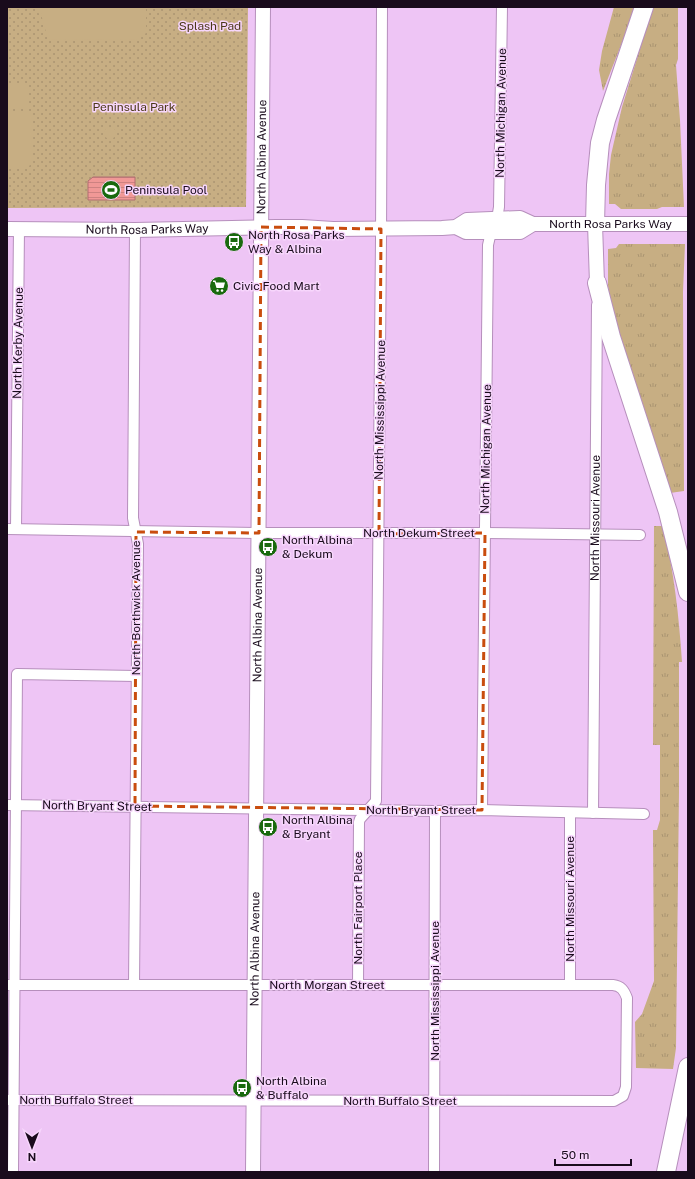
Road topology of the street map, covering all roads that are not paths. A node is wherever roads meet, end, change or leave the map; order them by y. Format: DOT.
graph roads {
  1 [pos="263,7"];
  2 [pos="382,7"];
  3 [pos="502,7"];
  4 [pos="644,7"];
  5 [pos="497,219"];
  6 [pos="532,224"];
  7 [pos="596,224"];
  8 [pos="688,224"];
  9 [pos="261,227"];
  10 [pos="456,227"];
  11 [pos="13,229"];
  12 [pos="381,229"];
  13 [pos="135,230"];
  14 [pos="491,232"];
  15 [pos="597,283"];
  16 [pos="12,529"];
  17 [pos="136,532"];
  18 [pos="259,533"];
  19 [pos="485,533"];
  20 [pos="379,534"];
  21 [pos="595,535"];
  22 [pos="640,535"];
  23 [pos="688,592"];
  24 [pos="136,676"];
  25 [pos="11,805"];
  26 [pos="135,806"];
  27 [pos="256,808"];
  28 [pos="369,810"];
  29 [pos="482,810"];
  30 [pos="435,811"];
  31 [pos="570,813"];
  32 [pos="593,813"];
  33 [pos="644,814"];
  34 [pos="134,985"];
  35 [pos="255,985"];
  36 [pos="358,985"];
  37 [pos="435,985"];
  38 [pos="570,985"];
  39 [pos="11,986"];
  40 [pos="688,1067"];
  41 [pos="623,1096"];
  42 [pos="11,1100"];
  43 [pos="253,1100"];
  44 [pos="434,1100"];
  45 [pos="14,1172"];
  46 [pos="253,1172"];
  47 [pos="434,1172"];
  48 [pos="666,1172"];
  1 -- 9 [label="street, North Albina Avenue"];
  2 -- 12 [label="street, North Mississippi Avenue"];
  3 -- 5 [label="street, North Michigan Avenue"];
  4 -- 7 [label="highway"];
  5 -- 6 [label="street, North Rosa Parks Way"];
  5 -- 10 [label="street, North Rosa Parks Way"];
  6 -- 7 [label="street, North Rosa Parks Way"];
  6 -- 14 [label="street, North Rosa Parks Way"];
  7 -- 8 [label="street, North Rosa Parks Way"];
  7 -- 15 [label="street, North Missouri Avenue"];
  9 -- 12 [label="street, North Rosa Parks Way"];
  9 -- 13 [label="street, North Rosa Parks Way"];
  9 -- 18 [label="street, North Albina Avenue"];
  10 -- 12 [label="street, North Rosa Parks Way"];
  10 -- 14 [label="street, North Rosa Parks Way"];
  11 -- 13 [label="street, North Rosa Parks Way"];
  11 -- 16 [label="street, North Kerby Avenue"];
  12 -- 20 [label="street, North Mississippi Avenue"];
  13 -- 17 [label="street, North Borthwick Avenue"];
  14 -- 19 [label="street, North Michigan Avenue"];
  15 -- 21 [label="street, North Missouri Avenue"];
  15 -- 23 [label="highway"];
  16 -- 17 [label="street, North Dekum Street"];
  17 -- 18 [label="street, North Dekum Street"];
  17 -- 24 [label="street, North Borthwick Avenue"];
  18 -- 20 [label="street, North Dekum Street"];
  18 -- 27 [label="street, North Albina Avenue"];
  19 -- 20 [label="street, North Dekum Street"];
  19 -- 21 [label="street, North Dekum Street"];
  19 -- 29 [label="street, North Michigan Avenue"];
  20 -- 28 [label="street, North Mississippi Avenue"];
  21 -- 22 [label="street, North Dekum Street"];
  21 -- 32 [label="street, North Missouri Avenue"];
  24 -- 25 [label="street"];
  24 -- 26 [label="street, North Borthwick Avenue"];
  25 -- 26 [label="street, North Bryant Street"];
  25 -- 39 [label="street"];
  26 -- 27 [label="street, North Bryant Street"];
  26 -- 34 [label="street, North Borthwick Avenue"];
  27 -- 28 [label="street, North Bryant Street"];
  27 -- 35 [label="street, North Albina Avenue"];
  28 -- 30 [label="street, North Bryant Street"];
  28 -- 36 [label="street, North Fairport Place"];
  29 -- 30 [label="street, North Bryant Street"];
  29 -- 31 [label="street, North Bryant Street"];
  30 -- 37 [label="street, North Mississippi Avenue"];
  31 -- 32 [label="street, North Bryant Street"];
  31 -- 38 [label="street, North Missouri Avenue"];
  32 -- 33 [label="street, North Bryant Street"];
  34 -- 35 [label="street, North Morgan Street"];
  34 -- 39 [label="street, North Morgan Street"];
  35 -- 36 [label="street, North Morgan Street"];
  35 -- 43 [label="street, North Albina Avenue"];
  36 -- 37 [label="street, North Morgan Street"];
  37 -- 38 [label="street, North Morgan Street"];
  37 -- 44 [label="street, North Mississippi Avenue"];
  38 -- 41 [label="street, North Morgan Street"];
  39 -- 42 [label="street"];
  40 -- 48 [label="highway"];
  41 -- 44 [label="street, North Buffalo Street"];
  42 -- 43 [label="street, North Buffalo Street"];
  42 -- 45 [label="street"];
  43 -- 44 [label="street, North Buffalo Street"];
  43 -- 46 [label="street, North Albina Avenue"];
  44 -- 47 [label="street, North Mississippi Avenue"];
}
